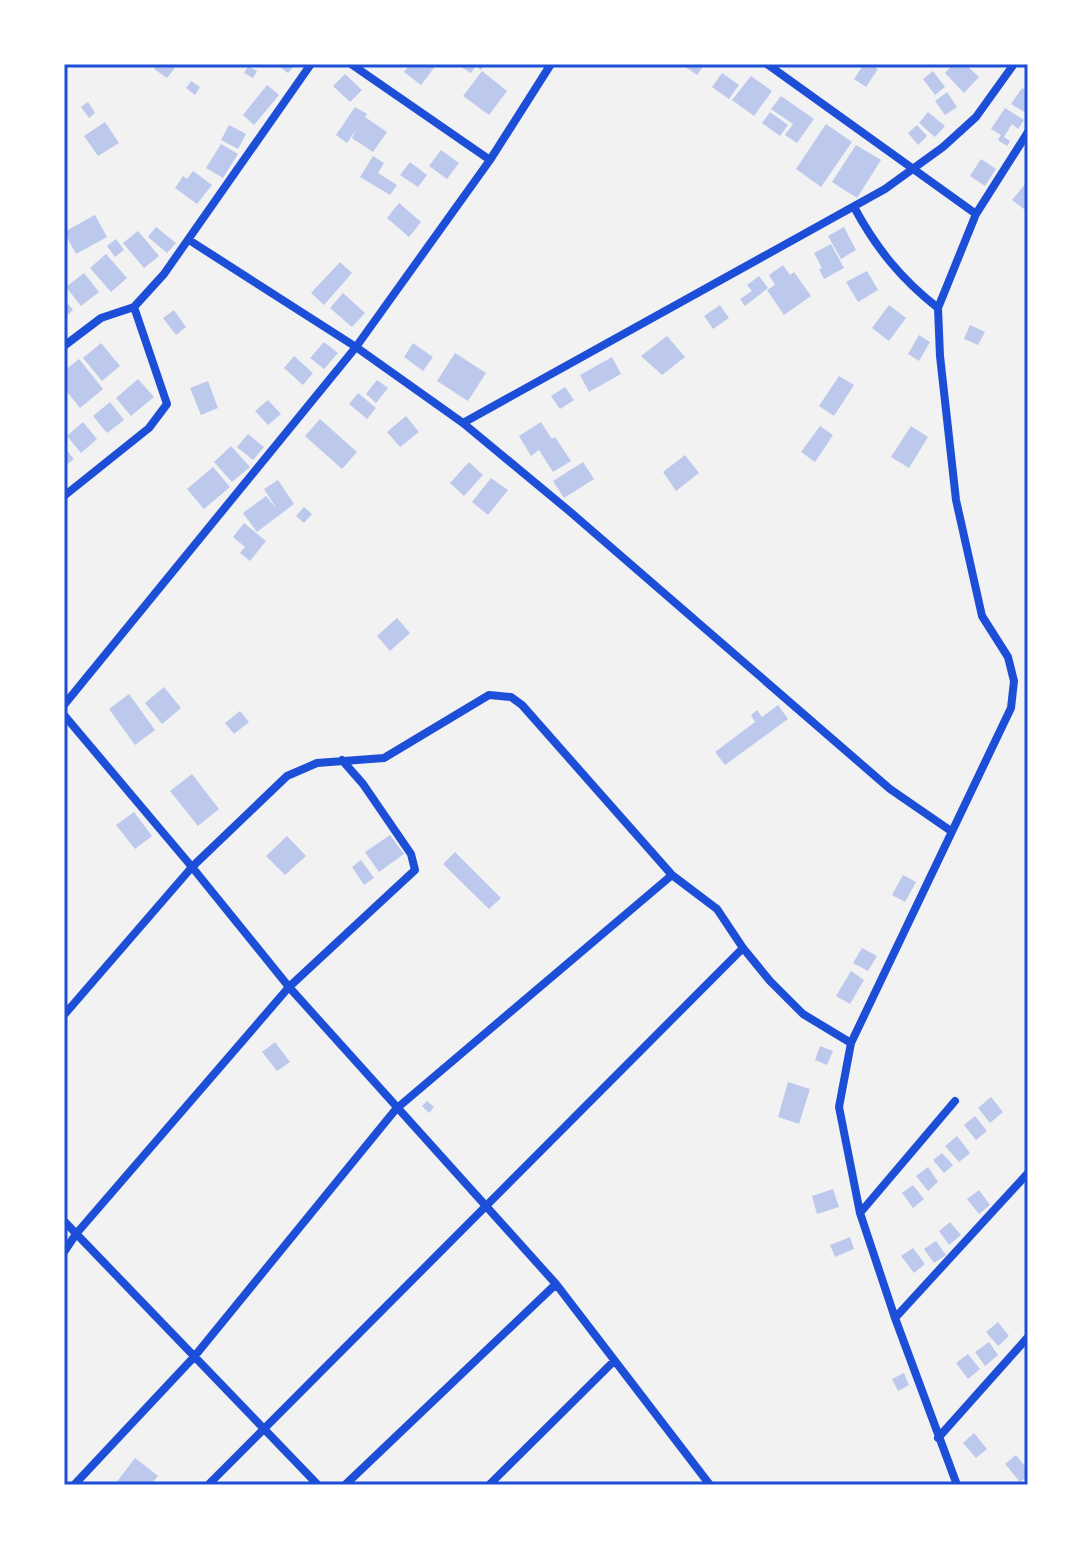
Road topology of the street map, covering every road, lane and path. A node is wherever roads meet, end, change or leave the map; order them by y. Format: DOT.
graph roads {
  1 [pos="311,64"];
  2 [pos="351,64"];
  3 [pos="551,64"];
  4 [pos="1014,64"];
  5 [pos="773,66"];
  6 [pos="1028,132"];
  7 [pos="490,160"];
  8 [pos="914,170"];
  9 [pos="854,207"];
  10 [pos="976,214"];
  11 [pos="189,240"];
  12 [pos="134,307"];
  13 [pos="938,308"];
  14 [pos="64,346"];
  15 [pos="356,347"];
  16 [pos="463,423"];
  17 [pos="64,496"];
  18 [pos="64,705"];
  19 [pos="64,715"];
  20 [pos="342,760"];
  21 [pos="951,831"];
  22 [pos="192,867"];
  23 [pos="672,875"];
  24 [pos="743,948"];
  25 [pos="289,987"];
  26 [pos="64,1015"];
  27 [pos="851,1043"];
  28 [pos="955,1101"];
  29 [pos="396,1109"];
  30 [pos="1028,1173"];
  31 [pos="485,1207"];
  32 [pos="860,1213"];
  33 [pos="64,1221"];
  34 [pos="76,1234"];
  35 [pos="64,1252"];
  36 [pos="556,1284"];
  37 [pos="895,1318"];
  38 [pos="1028,1337"];
  39 [pos="194,1357"];
  40 [pos="614,1361"];
  41 [pos="263,1428"];
  42 [pos="938,1438"];
  43 [pos="74,1485"];
  44 [pos="208,1485"];
  45 [pos="318,1485"];
  46 [pos="345,1485"];
  47 [pos="489,1485"];
  48 [pos="710,1485"];
  49 [pos="957,1485"];
  1 -- 11 [label="street"];
  2 -- 7 [label="street"];
  3 -- 7 [label="street"];
  4 -- 8 [label="street"];
  5 -- 8 [label="street"];
  6 -- 10 [label="street"];
  7 -- 15 [label="street"];
  8 -- 9 [label="street"];
  8 -- 10 [label="street"];
  9 -- 13 [label="street"];
  9 -- 16 [label="street"];
  10 -- 13 [label="street"];
  11 -- 12 [label="street"];
  11 -- 15 [label="street"];
  12 -- 14 [label="street"];
  12 -- 17 [label="street"];
  13 -- 21 [label="street"];
  15 -- 16 [label="street"];
  15 -- 18 [label="street"];
  16 -- 21 [label="street"];
  19 -- 22 [label="street"];
  20 -- 22 [label="street"];
  20 -- 23 [label="street"];
  20 -- 25 [label="street"];
  21 -- 27 [label="street"];
  22 -- 25 [label="street"];
  22 -- 26 [label="street"];
  23 -- 24 [label="street"];
  23 -- 29 [label="street"];
  24 -- 27 [label="street"];
  24 -- 31 [label="street"];
  25 -- 29 [label="street"];
  25 -- 34 [label="street"];
  27 -- 32 [label="street"];
  28 -- 32 [label="street"];
  29 -- 31 [label="street"];
  29 -- 39 [label="street"];
  30 -- 37 [label="street"];
  31 -- 36 [label="street"];
  31 -- 41 [label="street"];
  32 -- 37 [label="street"];
  33 -- 34 [label="street"];
  34 -- 35 [label="street"];
  34 -- 39 [label="street"];
  36 -- 40 [label="street"];
  36 -- 46 [label="street"];
  37 -- 42 [label="street"];
  38 -- 42 [label="street"];
  39 -- 41 [label="street"];
  39 -- 43 [label="street"];
  40 -- 47 [label="street"];
  40 -- 48 [label="street"];
  41 -- 44 [label="street"];
  41 -- 45 [label="street"];
  42 -- 49 [label="street"];
}
